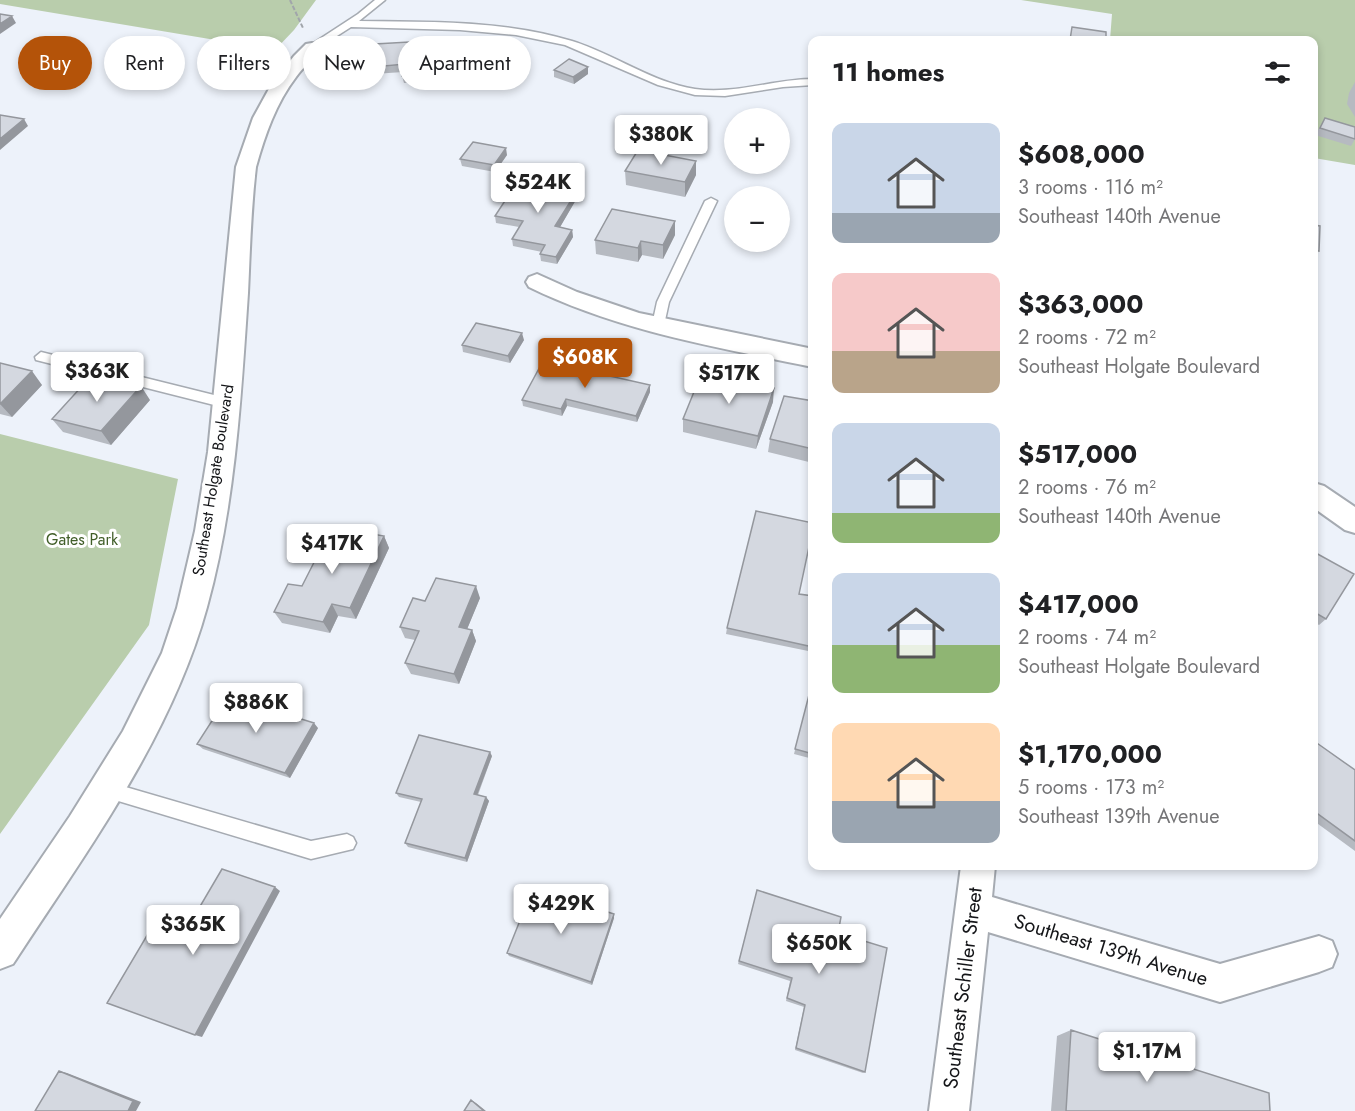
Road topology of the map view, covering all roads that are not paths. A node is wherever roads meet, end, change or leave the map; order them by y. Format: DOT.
graph roads {
  1 [pos="380,0"];
  2 [pos="350,24"];
  3 [pos="331,36"];
  4 [pos="303,57"];
  5 [pos="808,82"];
  6 [pos="711,201"];
  7 [pos="537,282"];
  8 [pos="658,325"];
  9 [pos="41,357"];
  10 [pos="808,357"];
  11 [pos="226,403"];
  12 [pos="1318,497"];
  13 [pos="1355,522"];
  14 [pos="105,789"];
  15 [pos="347,843"];
  16 [pos="978,870"];
  17 [pos="973,909"];
  18 [pos="0,951"];
  19 [pos="1319,954"];
  20 [pos="949,1111"];
  1 -- 2 [label="lane"];
  2 -- 3 [label="lane"];
  2 -- 5 [label="lane"];
  4 -- 11 [label="street, Southeast Holgate Boulevard"];
  6 -- 8 [label="lane"];
  7 -- 8 [label="street"];
  8 -- 10 [label="street"];
  9 -- 11 [label="lane"];
  11 -- 14 [label="street, Southeast Holgate Boulevard"];
  12 -- 13 [label="street"];
  14 -- 15 [label="lane"];
  14 -- 18 [label="street, Southeast Holgate Boulevard"];
  16 -- 17 [label="street, Southeast Schiller Street"];
  17 -- 19 [label="street, Southeast 139th Avenue"];
  17 -- 20 [label="street, Southeast Schiller Street"];
}
